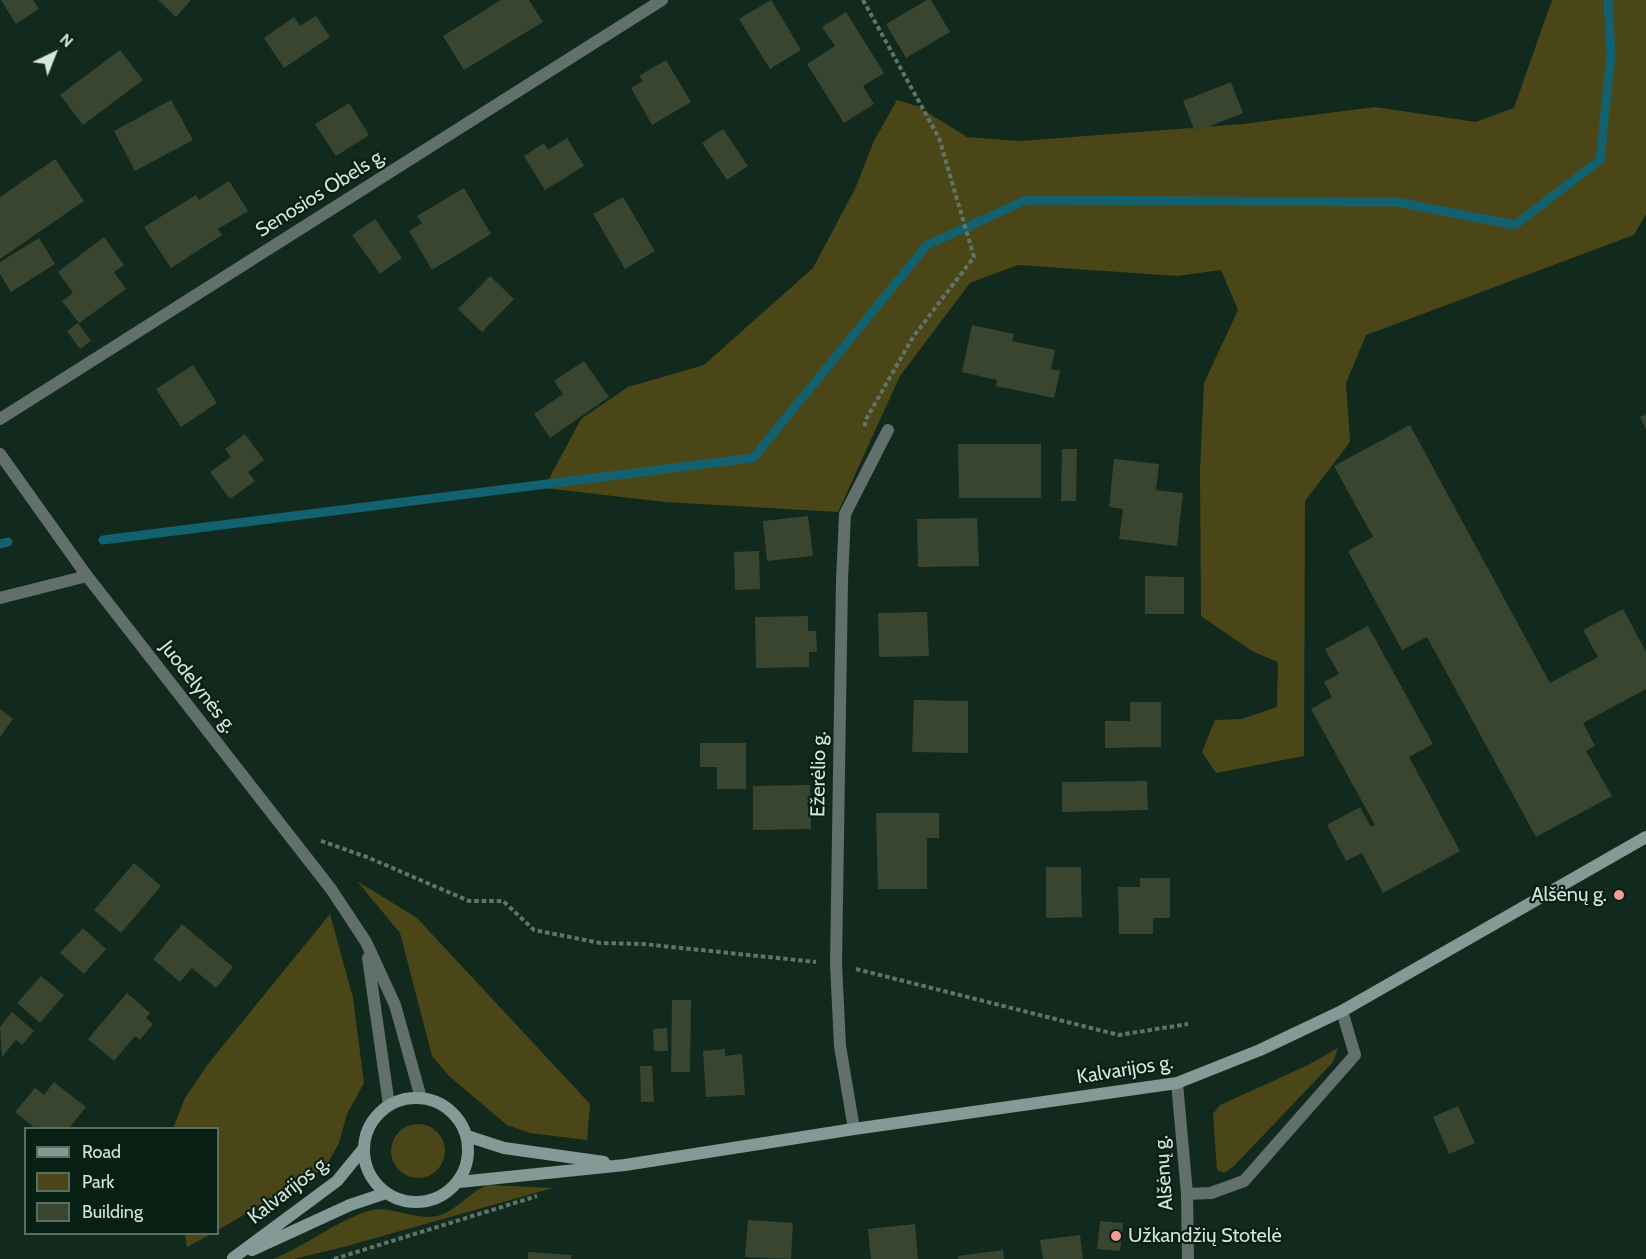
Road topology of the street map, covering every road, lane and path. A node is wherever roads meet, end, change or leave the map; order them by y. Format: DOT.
graph roads {
  1 [pos="662,0"];
  2 [pos="863,0"];
  3 [pos="0,419"];
  4 [pos="888,430"];
  5 [pos="865,433"];
  6 [pos="0,454"];
  7 [pos="87,576"];
  8 [pos="0,598"];
  9 [pos="283,828"];
  10 [pos="1646,837"];
  11 [pos="366,942"];
  12 [pos="836,964"];
  13 [pos="1342,1011"];
  14 [pos="1188,1024"];
  15 [pos="1177,1083"];
  16 [pos="421,1098"];
  17 [pos="389,1105"];
  18 [pos="854,1129"];
  19 [pos="467,1136"];
  20 [pos="364,1148"];
  21 [pos="625,1165"];
  22 [pos="459,1182"];
  23 [pos="386,1193"];
  24 [pos="548,1193"];
  25 [pos="1187,1194"];
  26 [pos="231,1258"];
  27 [pos="334,1259"];
  28 [pos="1188,1259"];
  1 -- 3 [label="street, Senosios Obels g."];
  2 -- 5 [label="path"];
  4 -- 12 [label="street, Ežerėlio g."];
  6 -- 7 [label="street, Juodelynės g."];
  7 -- 8 [label="street"];
  7 -- 9 [label="street, Juodelynės g."];
  9 -- 11 [label="street, Juodelynės g."];
  9 -- 12 [label="path"];
  10 -- 13 [label="main road, Kalvarijos g."];
  11 -- 16 [label="street, Juodelynės g."];
  11 -- 17 [label="street, Juodelynės g."];
  12 -- 14 [label="path"];
  12 -- 18 [label="street, Ežerėlio g."];
  13 -- 15 [label="main road, Kalvarijos g."];
  13 -- 25 [label="street"];
  15 -- 18 [label="main road, Kalvarijos g."];
  15 -- 25 [label="street, Alšėnų g."];
  16 -- 17 [label="main road"];
  16 -- 19 [label="main road"];
  17 -- 20 [label="main road"];
  18 -- 21 [label="main road, Kalvarijos g."];
  19 -- 21 [label="main road, Kalvarijos g."];
  19 -- 22 [label="main road"];
  20 -- 23 [label="main road"];
  20 -- 26 [label="main road, Kalvarijos g."];
  21 -- 22 [label="main road, Kalvarijos g."];
  22 -- 23 [label="main road"];
  23 -- 26 [label="main road, Kalvarijos g."];
  24 -- 27 [label="path"];
  25 -- 28 [label="street, Alšėnų g."];
}
